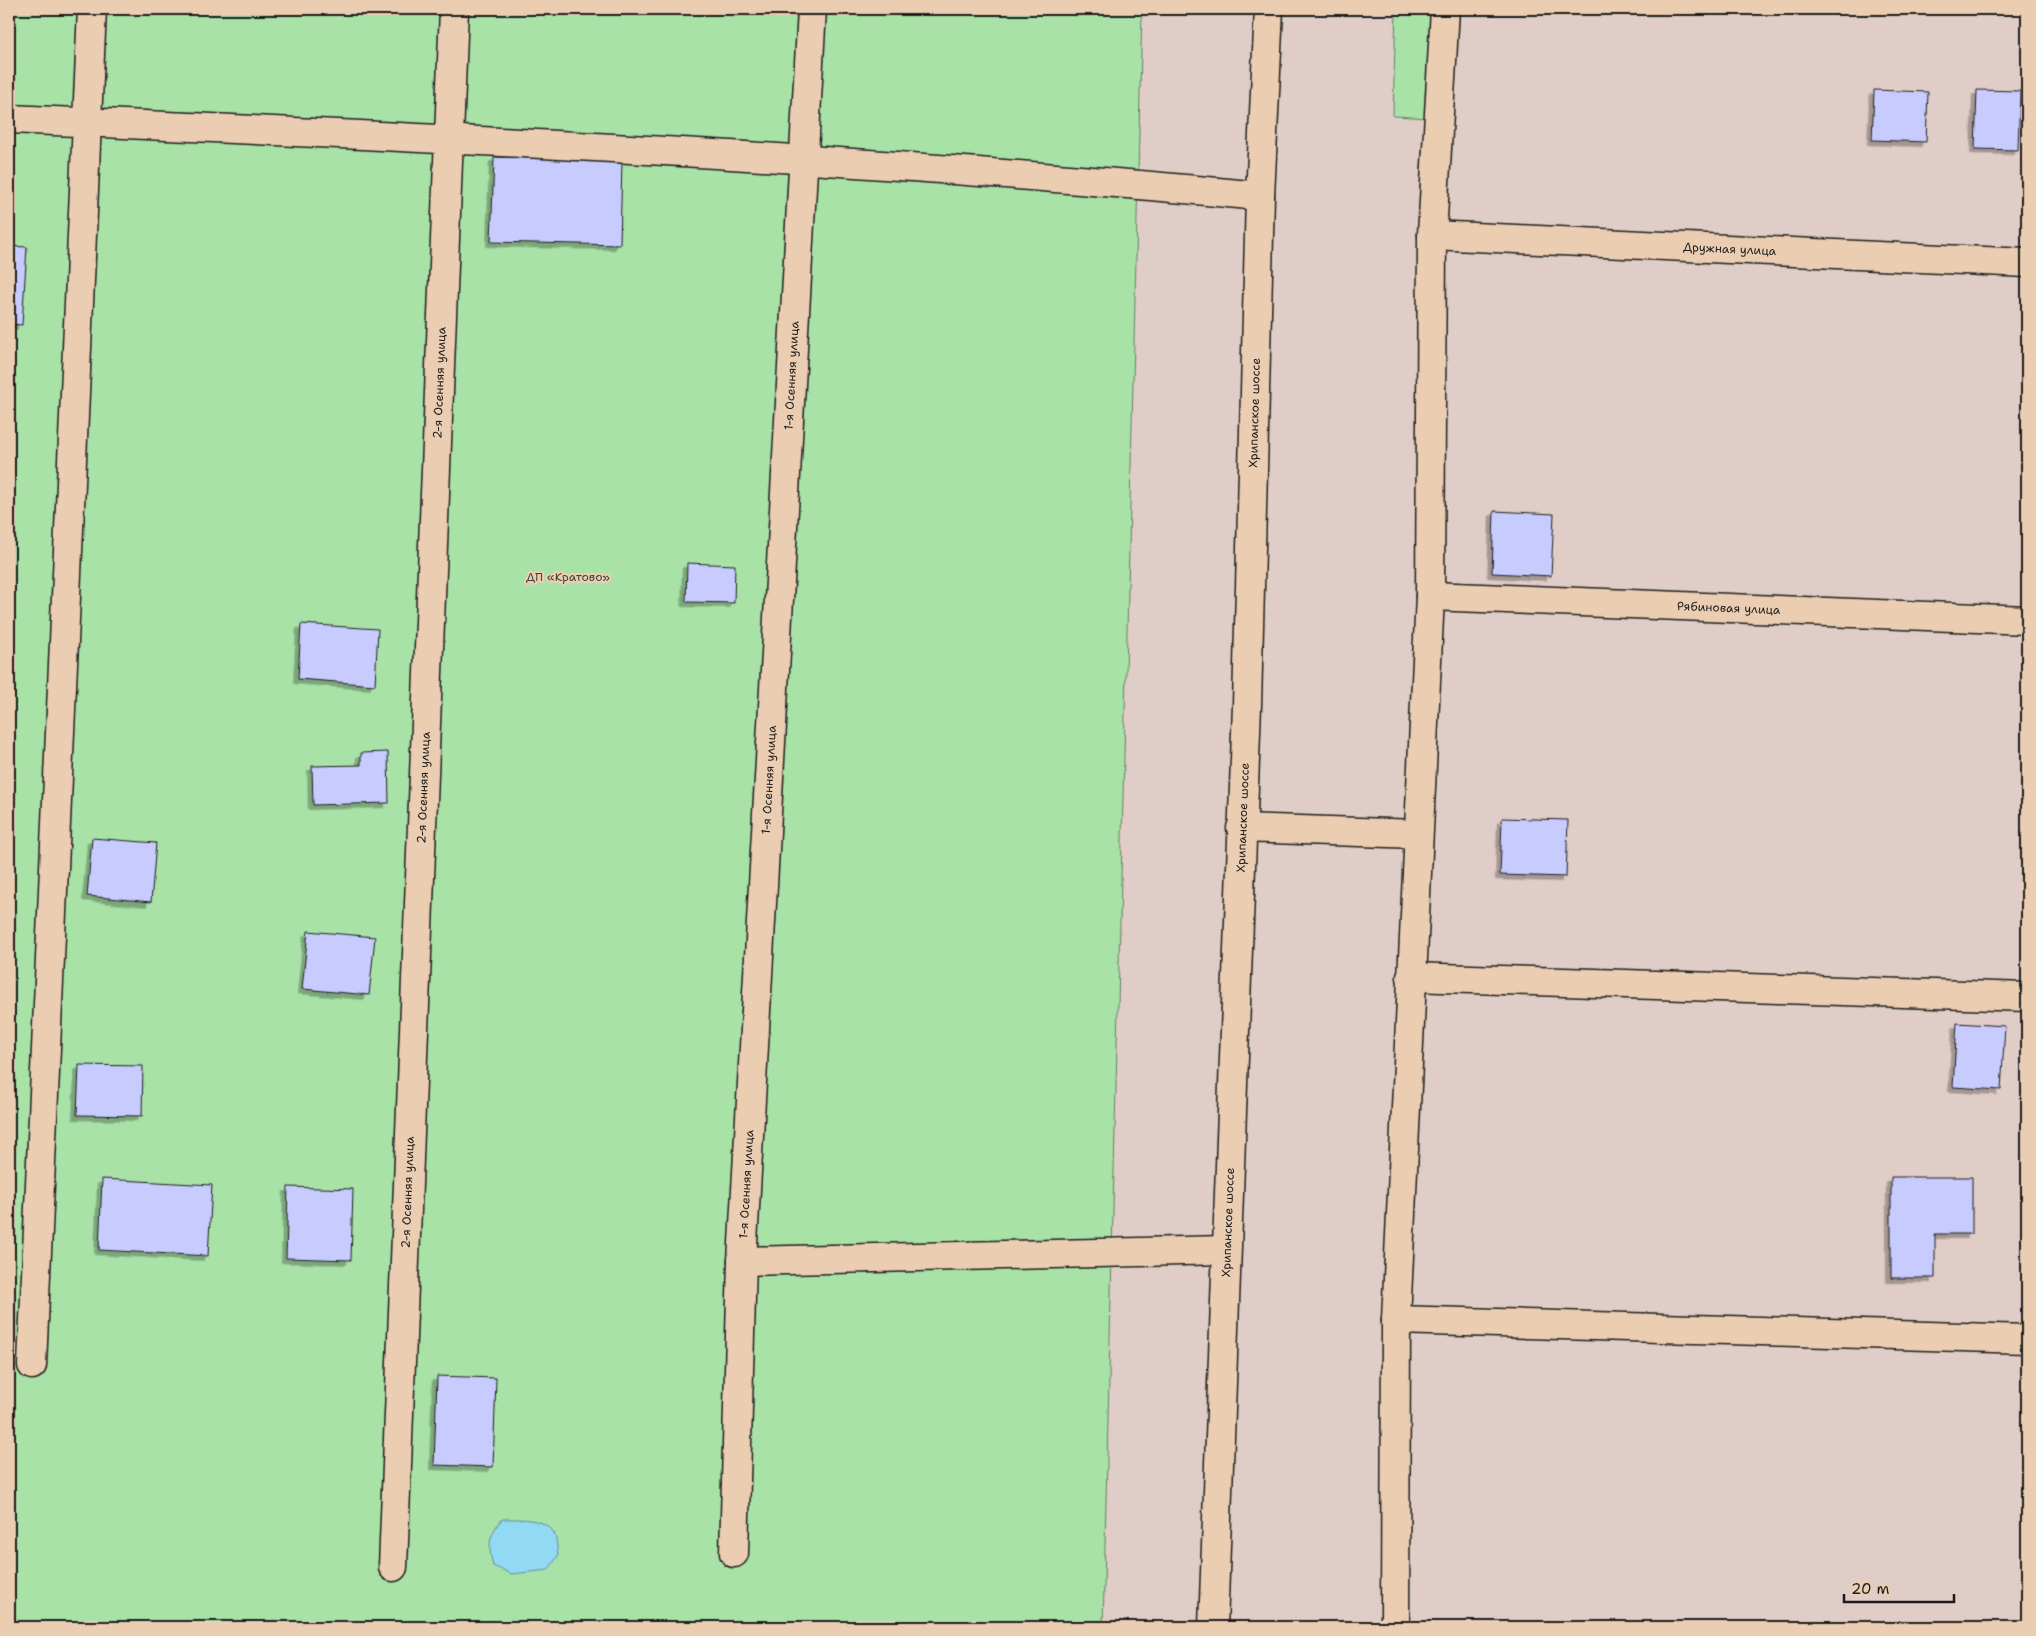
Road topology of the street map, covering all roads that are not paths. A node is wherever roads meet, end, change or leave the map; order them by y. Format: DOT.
graph roads {
  1 [pos="92,9"];
  2 [pos="454,9"];
  3 [pos="812,9"];
  4 [pos="1269,9"];
  5 [pos="1446,9"];
  6 [pos="9,119"];
  7 [pos="87,122"];
  8 [pos="448,139"];
  9 [pos="805,158"];
  10 [pos="1260,196"];
  11 [pos="1432,235"];
  12 [pos="2027,263"];
  13 [pos="1430,596"];
  14 [pos="2027,620"];
  15 [pos="1241,828"];
  16 [pos="1418,834"];
  17 [pos="1411,977"];
  18 [pos="2027,997"];
  19 [pos="1226,1250"];
  20 [pos="742,1261"];
  21 [pos="1396,1320"];
  22 [pos="2027,1339"];
  23 [pos="32,1365"];
  24 [pos="734,1553"];
  25 [pos="394,1567"];
  26 [pos="1213,1627"];
  27 [pos="1395,1627"];
  1 -- 7 [label="street"];
  2 -- 8 [label="street, 2-я Осенняя улица"];
  3 -- 9 [label="street, 1-я Осенняя улица"];
  4 -- 10 [label="street, Хрипанское шоссе"];
  5 -- 11 [label="street"];
  6 -- 7 [label="street"];
  7 -- 8 [label="street"];
  7 -- 23 [label="street"];
  8 -- 9 [label="street"];
  8 -- 25 [label="street, 2-я Осенняя улица"];
  9 -- 10 [label="street"];
  9 -- 20 [label="street, 1-я Осенняя улица"];
  10 -- 15 [label="street, Хрипанское шоссе"];
  11 -- 12 [label="street, Дружная улица"];
  11 -- 13 [label="street"];
  13 -- 14 [label="street, Рябиновая улица"];
  13 -- 16 [label="street"];
  15 -- 16 [label="street"];
  15 -- 19 [label="street, Хрипанское шоссе"];
  16 -- 17 [label="street"];
  17 -- 18 [label="street"];
  17 -- 21 [label="street"];
  19 -- 20 [label="street"];
  19 -- 26 [label="street, Хрипанское шоссе"];
  20 -- 24 [label="street, 1-я Осенняя улица"];
  21 -- 22 [label="street"];
  21 -- 27 [label="street"];
}
